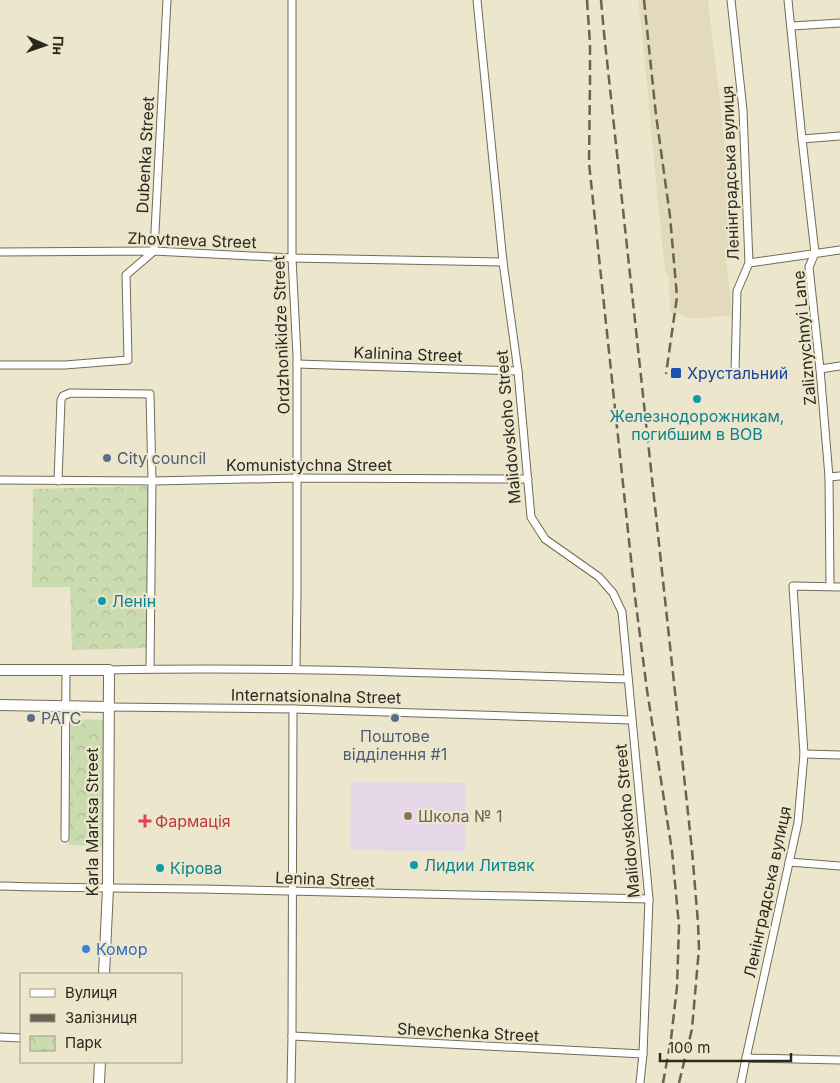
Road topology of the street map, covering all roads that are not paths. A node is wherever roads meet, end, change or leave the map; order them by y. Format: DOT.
graph roads {
  1 [pos="167,0"];
  2 [pos="292,0"];
  3 [pos="477,0"];
  4 [pos="731,0"];
  5 [pos="788,0"];
  6 [pos="840,23"];
  7 [pos="792,26"];
  8 [pos="840,136"];
  9 [pos="802,139"];
  10 [pos="840,250"];
  11 [pos="154,251"];
  12 [pos="0,252"];
  13 [pos="815,253"];
  14 [pos="292,258"];
  15 [pos="503,262"];
  16 [pos="749,263"];
  17 [pos="297,364"];
  18 [pos="0,365"];
  19 [pos="840,366"];
  20 [pos="820,369"];
  21 [pos="518,371"];
  22 [pos="735,374"];
  23 [pos="840,476"];
  24 [pos="829,477"];
  25 [pos="297,478"];
  26 [pos="528,479"];
  27 [pos="0,480"];
  28 [pos="58,481"];
  29 [pos="152,481"];
  30 [pos="830,586"];
  31 [pos="840,587"];
  32 [pos="150,669"];
  33 [pos="296,669"];
  34 [pos="0,670"];
  35 [pos="66,670"];
  36 [pos="109,670"];
  37 [pos="628,679"];
  38 [pos="0,705"];
  39 [pos="65,707"];
  40 [pos="108,707"];
  41 [pos="293,709"];
  42 [pos="631,720"];
  43 [pos="804,754"];
  44 [pos="840,755"];
  45 [pos="65,838"];
  46 [pos="789,862"];
  47 [pos="840,866"];
  48 [pos="0,886"];
  49 [pos="108,888"];
  50 [pos="292,892"];
  51 [pos="648,899"];
  52 [pos="104,973"];
  53 [pos="292,1036"];
  54 [pos="0,1037"];
  55 [pos="20,1038"];
  56 [pos="643,1054"];
  57 [pos="746,1058"];
  58 [pos="840,1060"];
  59 [pos="100,1063"];
  60 [pos="99,1083"];
  61 [pos="291,1083"];
  62 [pos="640,1083"];
  63 [pos="742,1083"];
  1 -- 11 [label="street, Dubenka Street"];
  2 -- 14 [label="street, Ordzhonikidze Street"];
  3 -- 15 [label="street, Malidovskoho Street"];
  4 -- 16 [label="street, Ленінградська вулиця"];
  5 -- 7 [label="street, Zaliznychnyi Lane"];
  6 -- 7 [label="street"];
  7 -- 9 [label="street, Zaliznychnyi Lane"];
  8 -- 9 [label="street"];
  9 -- 13 [label="street, Zaliznychnyi Lane"];
  10 -- 13 [label="street"];
  11 -- 12 [label="street, Zhovtneva Street"];
  11 -- 14 [label="street, Zhovtneva Street"];
  11 -- 18 [label="street"];
  13 -- 16 [label="street"];
  13 -- 20 [label="street, Zaliznychnyi Lane"];
  14 -- 15 [label="street, Zhovtneva Street"];
  14 -- 17 [label="street, Ordzhonikidze Street"];
  15 -- 21 [label="street, Malidovskoho Street"];
  16 -- 22 [label="street, Ленінградська вулиця"];
  17 -- 21 [label="street, Kalinina Street"];
  17 -- 25 [label="street, Ordzhonikidze Street"];
  19 -- 20 [label="street"];
  20 -- 24 [label="street, Zaliznychnyi Lane"];
  21 -- 26 [label="street, Malidovskoho Street"];
  23 -- 24 [label="street"];
  24 -- 30 [label="street, Zaliznychnyi Lane"];
  25 -- 26 [label="street, Komunistychna Street"];
  25 -- 29 [label="street, Komunistychna Street"];
  25 -- 33 [label="street, Ordzhonikidze Street"];
  26 -- 37 [label="street, Malidovskoho Street"];
  27 -- 28 [label="street, Komunistychna Street"];
  28 -- 29 [label="street, Komunistychna Street"];
  28 -- 29 [label="street"];
  29 -- 32 [label="street"];
  30 -- 31 [label="street"];
  30 -- 43 [label="street, Ленінградська вулиця"];
  32 -- 33 [label="street, Internatsionalna Street"];
  32 -- 36 [label="street, Internatsionalna Street"];
  33 -- 37 [label="street, Internatsionalna Street"];
  34 -- 35 [label="street, Internatsionalna Street"];
  35 -- 36 [label="street, Internatsionalna Street"];
  35 -- 39 [label="street"];
  36 -- 40 [label="street, Karla Marksa Street"];
  37 -- 42 [label="street, Malidovskoho Street"];
  38 -- 39 [label="street, Internatsionalna Street"];
  39 -- 40 [label="street, Internatsionalna Street"];
  39 -- 45 [label="street"];
  40 -- 41 [label="street, Internatsionalna Street"];
  40 -- 49 [label="street, Karla Marksa Street"];
  41 -- 42 [label="street, Internatsionalna Street"];
  41 -- 50 [label="street"];
  42 -- 51 [label="street, Malidovskoho Street"];
  43 -- 44 [label="street"];
  43 -- 46 [label="street, Ленінградська вулиця"];
  46 -- 47 [label="street"];
  46 -- 57 [label="street, Ленінградська вулиця"];
  48 -- 49 [label="street, Lenina Street"];
  49 -- 50 [label="street, Lenina Street"];
  49 -- 52 [label="street, Karla Marksa Street"];
  50 -- 51 [label="street, Lenina Street"];
  50 -- 53 [label="street"];
  51 -- 56 [label="street, Malidovskoho Street"];
  53 -- 56 [label="street, Shevchenka Street"];
  53 -- 61 [label="street"];
  54 -- 55 [label="street"];
  56 -- 62 [label="street, Malidovskoho Street"];
  57 -- 58 [label="street"];
  57 -- 63 [label="street, Ленінградська вулиця"];
  59 -- 60 [label="street"];
}
